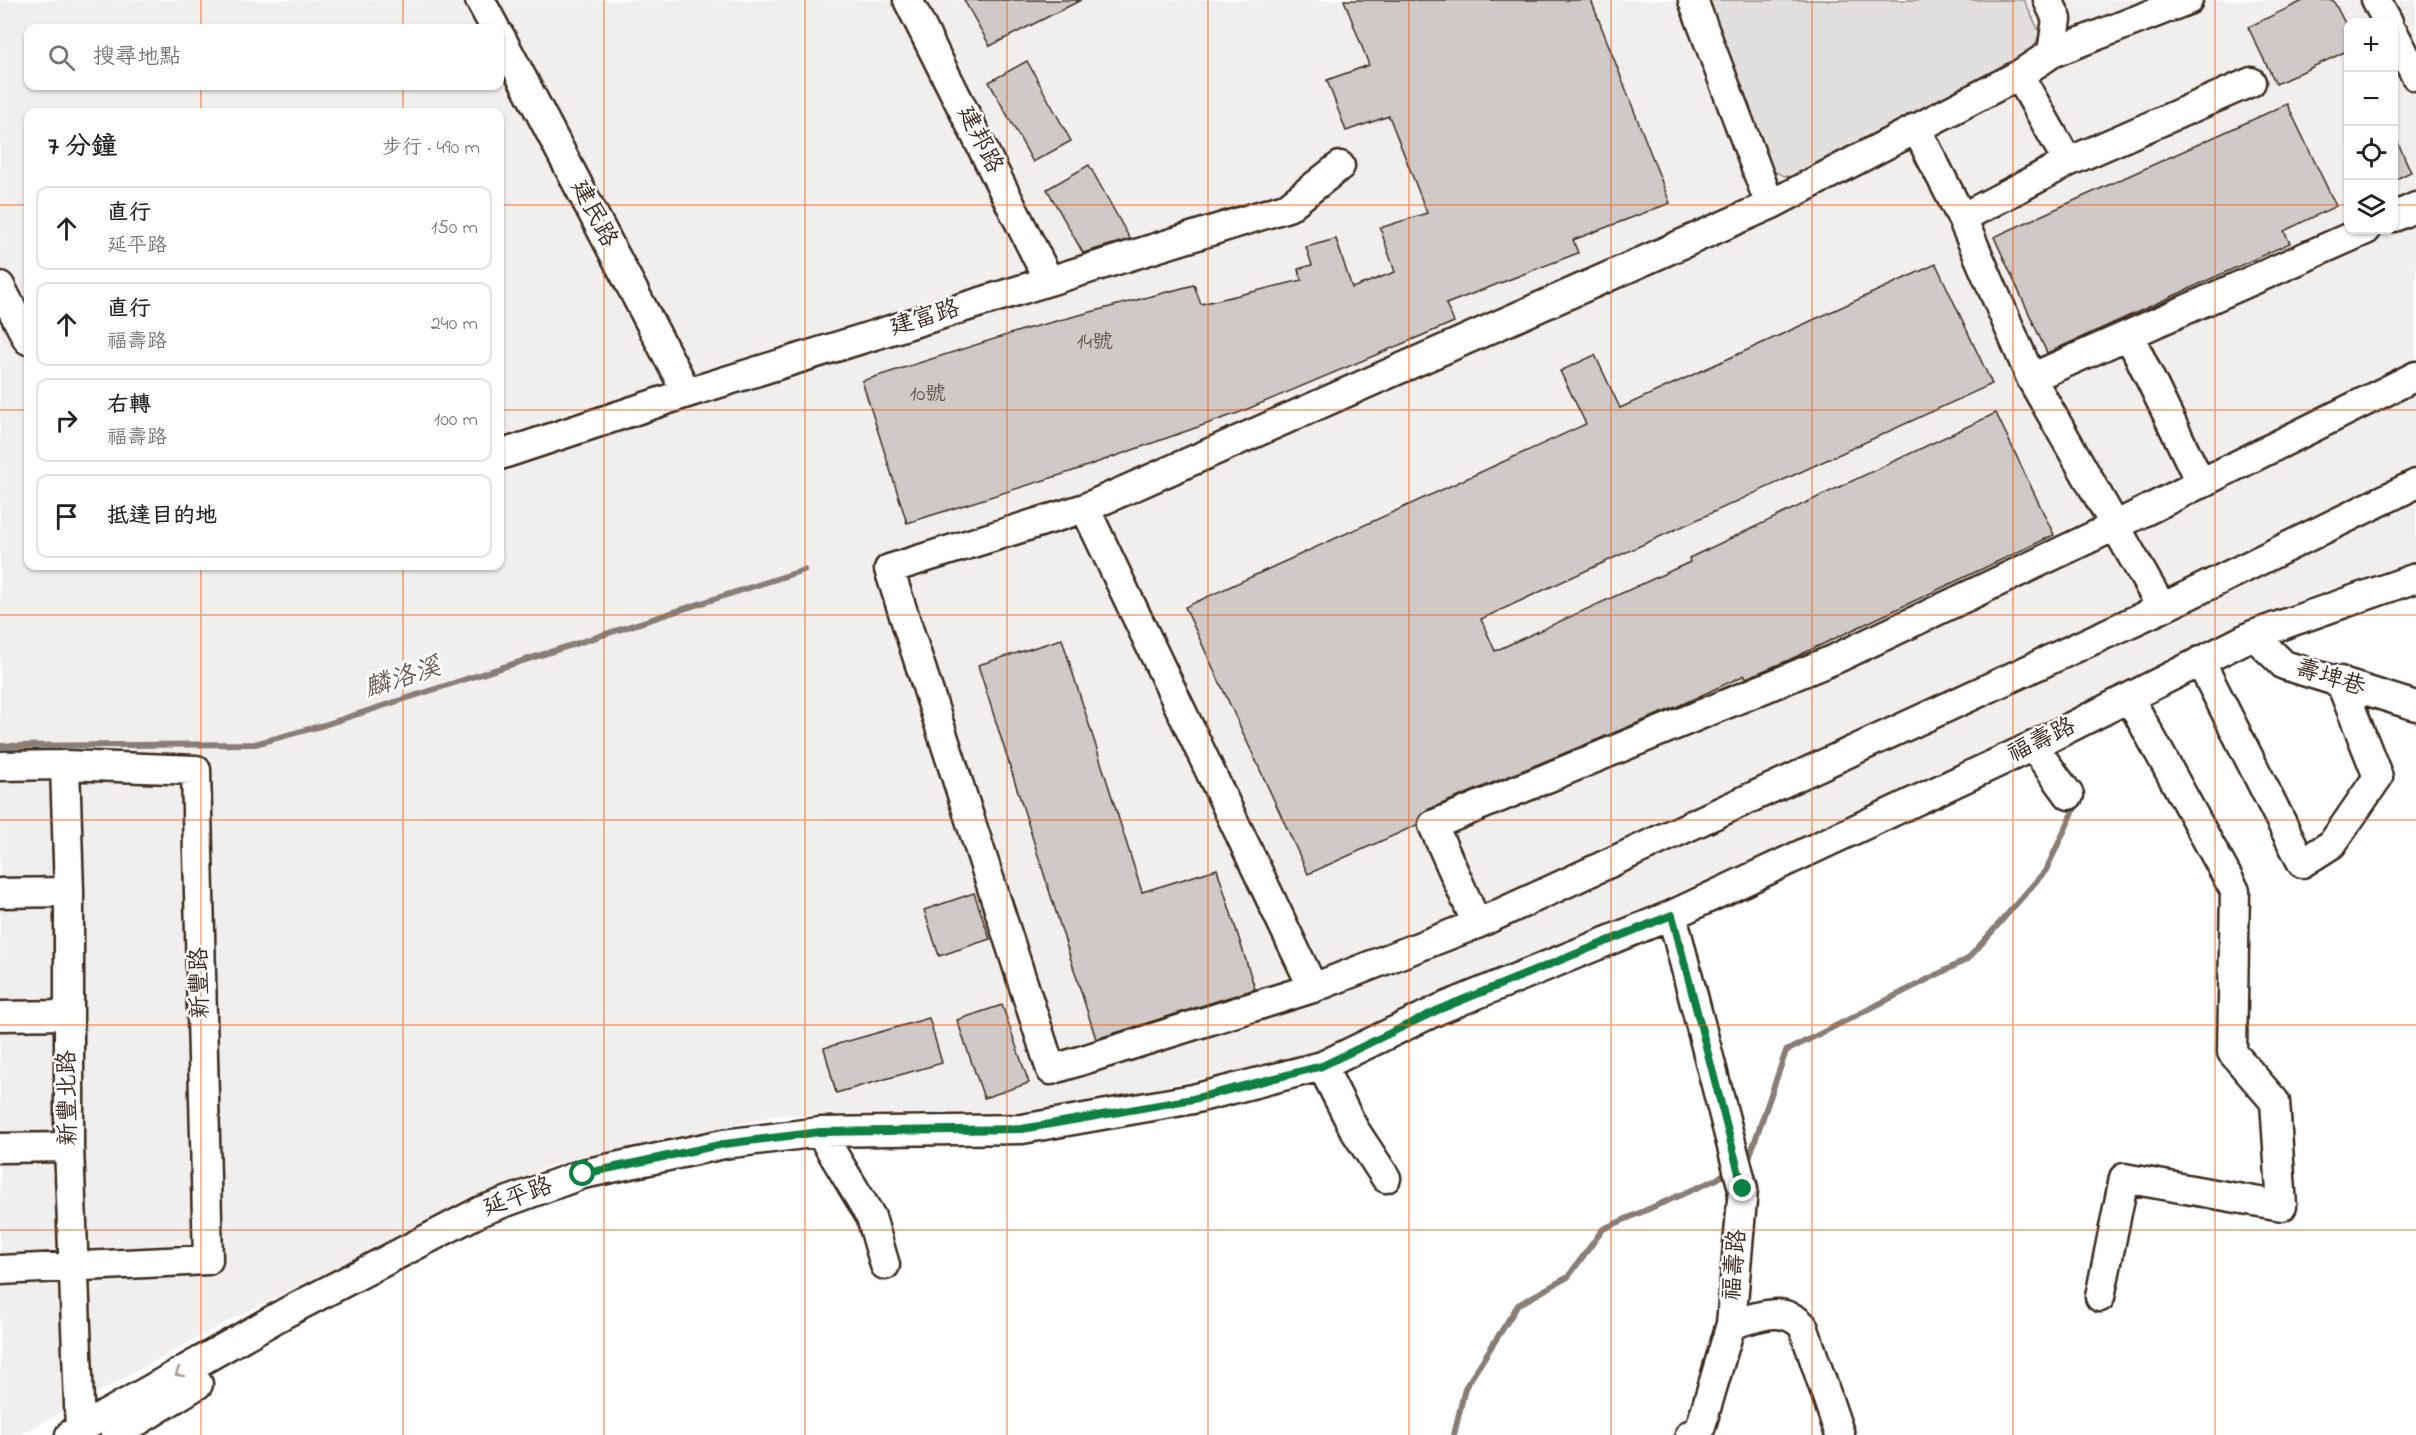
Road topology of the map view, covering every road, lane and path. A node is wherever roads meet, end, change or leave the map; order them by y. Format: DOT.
graph roads {
  1 [pos="480,0"];
  2 [pos="908,0"];
  3 [pos="1694,0"];
  4 [pos="2048,0"];
  5 [pos="2188,0"];
  6 [pos="2376,0"];
  7 [pos="2386,18"];
  8 [pos="493,24"];
  9 [pos="2398,42"];
  10 [pos="504,44"];
  11 [pos="2052,53"];
  12 [pos="2019,75"];
  13 [pos="2416,76"];
  14 [pos="2251,82"];
  15 [pos="1916,129"];
  16 [pos="2068,162"];
  17 [pos="1340,166"];
  18 [pos="1770,205"];
  19 [pos="1962,218"];
  20 [pos="2357,234"];
  21 [pos="1050,281"];
  22 [pos="0,286"];
  23 [pos="24,332"];
  24 [pos="2129,335"];
  25 [pos="2416,376"];
  26 [pos="2031,378"];
  27 [pos="687,393"];
  28 [pos="504,455"];
  29 [pos="2201,483"];
  30 [pos="2416,484"];
  31 [pos="1085,508"];
  32 [pos="2115,526"];
  33 [pos="2416,578"];
  34 [pos="2162,608"];
  35 [pos="2253,635"];
  36 [pos="2200,662"];
  37 [pos="2340,681"];
  38 [pos="2130,699"];
  39 [pos="2416,706"];
  40 [pos="2033,746"];
  41 [pos="65,765"];
  42 [pos="0,766"];
  43 [pos="2069,795"];
  44 [pos="0,892"];
  45 [pos="69,892"];
  46 [pos="1672,915"];
  47 [pos="1477,924"];
  48 [pos="1313,988"];
  49 [pos="67,1015"];
  50 [pos="0,1016"];
  51 [pos="1322,1066"];
  52 [pos="1022,1129"];
  53 [pos="820,1132"];
  54 [pos="69,1147"];
  55 [pos="0,1148"];
  56 [pos="1386,1178"];
  57 [pos="885,1265"];
  58 [pos="76,1267"];
  59 [pos="0,1270"];
  60 [pos="2100,1297"];
  61 [pos="285,1313"];
  62 [pos="1731,1324"];
  63 [pos="75,1433"];
  64 [pos="115,1435"];
  65 [pos="1690,1435"];
  66 [pos="1840,1435"];
  1 -- 8 [label="street"];
  2 -- 21 [label="street, 建邦路"];
  3 -- 18 [label="street"];
  4 -- 11 [label="street"];
  5 -- 11 [label="street"];
  6 -- 7 [label="street"];
  9 -- 13 [label="street"];
  10 -- 27 [label="street, 建民路"];
  11 -- 12 [label="street"];
  12 -- 15 [label="street"];
  12 -- 16 [label="street"];
  14 -- 16 [label="street"];
  15 -- 18 [label="street"];
  15 -- 19 [label="street"];
  16 -- 19 [label="street"];
  17 -- 21 [label="street, 建富路"];
  18 -- 31 [label="street"];
  19 -- 26 [label="street"];
  20 -- 24 [label="street"];
  21 -- 27 [label="street, 建富路"];
  22 -- 23 [label="street"];
  24 -- 26 [label="street"];
  24 -- 29 [label="street"];
  25 -- 29 [label="street"];
  26 -- 32 [label="street"];
  27 -- 28 [label="street, 建富路"];
  29 -- 32 [label="street"];
  30 -- 34 [label="street"];
  31 -- 48 [label="street"];
  31 -- 48 [label="street"];
  32 -- 34 [label="street"];
  32 -- 47 [label="street"];
  33 -- 35 [label="street, 福壽路"];
  34 -- 47 [label="street"];
  35 -- 36 [label="street, 福壽路"];
  35 -- 37 [label="street, 壽埤巷"];
  36 -- 37 [label="street"];
  36 -- 38 [label="street, 福壽路"];
  37 -- 39 [label="street, 壽埤巷"];
  38 -- 40 [label="street, 福壽路"];
  38 -- 60 [label="street"];
  40 -- 43 [label="street"];
  40 -- 46 [label="street, 福壽路"];
  41 -- 42 [label="street, 新豐路"];
  41 -- 45 [label="street, 新豐北路"];
  41 -- 58 [label="street, 新豐路"];
  44 -- 45 [label="street"];
  45 -- 49 [label="street, 新豐北路"];
  46 -- 51 [label="street, 福壽路"];
  46 -- 62 [label="street, 福壽路"];
  47 -- 48 [label="street"];
  49 -- 50 [label="street"];
  49 -- 54 [label="street, 新豐北路"];
  51 -- 52 [label="street, 福壽路"];
  51 -- 56 [label="street"];
  52 -- 53 [label="street, 延平路"];
  53 -- 57 [label="street"];
  53 -- 61 [label="street, 延平路"];
  54 -- 55 [label="street"];
  54 -- 58 [label="street, 新豐北路"];
  58 -- 59 [label="street"];
  58 -- 63 [label="street, 新豐北路"];
  61 -- 63 [label="street, 延平路, one-way"];
  61 -- 64 [label="street, 延平路"];
  62 -- 65 [label="street"];
  62 -- 66 [label="street, 福壽路"];
}
